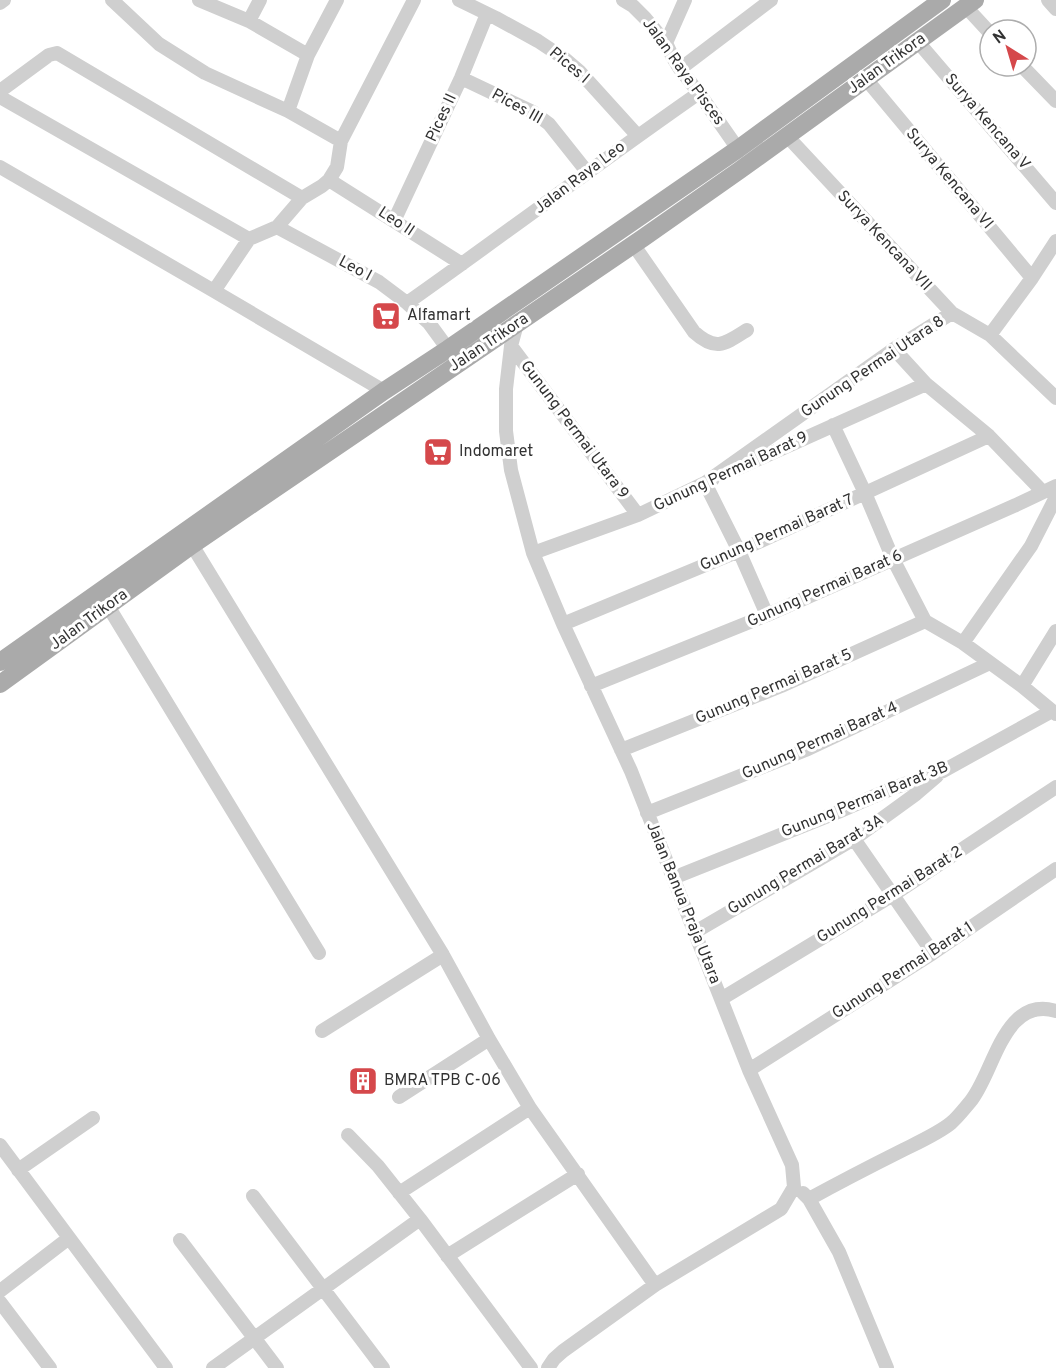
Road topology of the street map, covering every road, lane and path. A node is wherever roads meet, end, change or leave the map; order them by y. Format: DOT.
graph roads {
  1 [pos="4,0"];
  2 [pos="113,0"];
  3 [pos="200,0"];
  4 [pos="260,0"];
  5 [pos="337,0"];
  6 [pos="414,0"];
  7 [pos="459,0"];
  8 [pos="623,0"];
  9 [pos="685,0"];
  10 [pos="771,0"];
  11 [pos="942,0"];
  12 [pos="1048,0"];
  13 [pos="0,3"];
  14 [pos="971,3"];
  15 [pos="1056,9"];
  16 [pos="488,14"];
  17 [pos="980,18"];
  18 [pos="249,21"];
  19 [pos="918,42"];
  20 [pos="666,43"];
  21 [pos="308,56"];
  22 [pos="680,69"];
  23 [pos="461,78"];
  24 [pos="1034,78"];
  25 [pos="866,79"];
  26 [pos="0,91"];
  27 [pos="699,93"];
  28 [pos="0,97"];
  29 [pos="1056,101"];
  30 [pos="288,111"];
  31 [pos="637,135"];
  32 [pos="787,136"];
  33 [pos="341,141"];
  34 [pos="738,149"];
  35 [pos="0,167"];
  36 [pos="588,173"];
  37 [pos="330,180"];
  38 [pos="302,198"];
  39 [pos="1056,203"];
  40 [pos="394,221"];
  41 [pos="632,221"];
  42 [pos="277,227"];
  43 [pos="249,239"];
  44 [pos="638,241"];
  45 [pos="1053,251"];
  46 [pos="462,264"];
  47 [pos="1032,278"];
  48 [pos="214,291"];
  49 [pos="408,303"];
  50 [pos="952,313"];
  51 [pos="517,324"];
  52 [pos="747,330"];
  53 [pos="990,335"];
  54 [pos="511,346"];
  55 [pos="894,349"];
  56 [pos="448,350"];
  57 [pos="926,384"];
  58 [pos="1056,399"];
  59 [pos="380,402"];
  60 [pos="833,425"];
  61 [pos="989,436"];
  62 [pos="705,483"];
  63 [pos="1052,492"];
  64 [pos="865,493"];
  65 [pos="638,514"];
  66 [pos="192,545"];
  67 [pos="739,551"];
  68 [pos="533,554"];
  69 [pos="893,559"];
  70 [pos="108,606"];
  71 [pos="767,615"];
  72 [pos="925,621"];
  73 [pos="563,624"];
  74 [pos="1056,631"];
  75 [pos="963,643"];
  76 [pos="0,662"];
  77 [pos="990,663"];
  78 [pos="0,684"];
  79 [pos="591,686"];
  80 [pos="1022,686"];
  81 [pos="1054,712"];
  82 [pos="621,750"];
  83 [pos="943,771"];
  84 [pos="1056,786"];
  85 [pos="647,813"];
  86 [pos="854,839"];
  87 [pos="1056,869"];
  88 [pos="673,878"];
  89 [pos="893,895"];
  90 [pos="694,932"];
  91 [pos="319,953"];
  92 [pos="933,953"];
  93 [pos="443,955"];
  94 [pos="721,999"];
  95 [pos="1056,1011"];
  96 [pos="322,1031"];
  97 [pos="489,1039"];
  98 [pos="749,1070"];
  99 [pos="399,1098"];
  100 [pos="530,1108"];
  101 [pos="93,1118"];
  102 [pos="348,1135"];
  103 [pos="0,1145"];
  104 [pos="18,1170"];
  105 [pos="578,1174"];
  106 [pos="794,1187"];
  107 [pos="399,1193"];
  108 [pos="253,1196"];
  109 [pos="809,1199"];
  110 [pos="420,1219"];
  111 [pos="69,1238"];
  112 [pos="180,1240"];
  113 [pos="447,1256"];
  114 [pos="656,1285"];
  115 [pos="321,1288"];
  116 [pos="0,1291"];
  117 [pos="0,1302"];
  118 [pos="254,1338"];
  119 [pos="50,1368"];
  120 [pos="166,1368"];
  121 [pos="213,1368"];
  122 [pos="277,1368"];
  123 [pos="383,1368"];
  124 [pos="531,1368"];
  125 [pos="548,1368"];
  126 [pos="887,1368"];
  1 -- 13 [label="street"];
  2 -- 30 [label="street"];
  3 -- 18 [label="street"];
  4 -- 18 [label="street"];
  5 -- 21 [label="street"];
  6 -- 33 [label="street"];
  7 -- 16 [label="street, Pices I"];
  8 -- 20 [label="street, Jalan Raya Pisces"];
  9 -- 20 [label="street"];
  10 -- 22 [label="street"];
  11 -- 34 [label="main road, Jalan Trikora"];
  12 -- 15 [label="street"];
  14 -- 17 [label="street"];
  14 -- 19 [label="main road, Jalan Trikora"];
  16 -- 23 [label="street, Pices II"];
  16 -- 31 [label="street, Pices I"];
  18 -- 21 [label="street"];
  19 -- 25 [label="main road, Jalan Trikora"];
  19 -- 39 [label="street, Surya Kencana V"];
  20 -- 22 [label="street, Jalan Raya Pisces"];
  21 -- 30 [label="street"];
  22 -- 27 [label="street, Jalan Raya Pisces"];
  23 -- 36 [label="street, Pices III"];
  23 -- 40 [label="street, Pices II"];
  24 -- 29 [label="street"];
  25 -- 32 [label="main road, Jalan Trikora"];
  25 -- 47 [label="street, Surya Kencana VI"];
  26 -- 38 [label="street"];
  27 -- 31 [label="street, Jalan Raya Leo"];
  27 -- 34 [label="street, Jalan Raya Pisces"];
  28 -- 43 [label="street"];
  30 -- 33 [label="street"];
  31 -- 36 [label="street, Jalan Raya Leo"];
  32 -- 44 [label="main road, Jalan Trikora"];
  32 -- 50 [label="street, Surya Kencana VII"];
  33 -- 37 [label="street"];
  34 -- 41 [label="main road, Jalan Trikora"];
  35 -- 48 [label="street"];
  36 -- 46 [label="street, Jalan Raya Leo"];
  37 -- 38 [label="street"];
  37 -- 40 [label="street, Leo II"];
  38 -- 42 [label="street"];
  40 -- 46 [label="street, Leo II"];
  41 -- 44 [label="main road"];
  41 -- 56 [label="main road, Jalan Trikora"];
  42 -- 43 [label="street"];
  42 -- 49 [label="street, Leo I"];
  43 -- 48 [label="street"];
  44 -- 51 [label="main road, Jalan Trikora"];
  44 -- 52 [label="street"];
  45 -- 47 [label="street"];
  46 -- 49 [label="street, Jalan Raya Leo"];
  47 -- 53 [label="street"];
  48 -- 59 [label="street"];
  49 -- 56 [label="street, Leo I"];
  50 -- 53 [label="street, Surya Kencana VII"];
  50 -- 55 [label="street, Gunung Permai Utara 8"];
  51 -- 54 [label="street, Jalan Banua Praja Utara"];
  51 -- 59 [label="main road, Jalan Trikora"];
  53 -- 58 [label="street, Surya Kencana VII"];
  54 -- 65 [label="street, Gunung Permai Utara 9"];
  54 -- 68 [label="street, Jalan Banua Praja Utara"];
  55 -- 57 [label="street"];
  55 -- 62 [label="street, Gunung Permai Utara 8"];
  56 -- 59 [label="main road, Jalan Trikora"];
  57 -- 60 [label="street, Gunung Permai Barat 9"];
  57 -- 61 [label="street"];
  59 -- 66 [label="main road, Jalan Trikora"];
  59 -- 76 [label="main road, Jalan Trikora"];
  60 -- 62 [label="street, Gunung Permai Barat 9"];
  60 -- 64 [label="street"];
  61 -- 63 [label="street"];
  61 -- 64 [label="street, Gunung Permai Barat 7"];
  62 -- 65 [label="street, Gunung Permai Barat 9"];
  62 -- 67 [label="street"];
  63 -- 69 [label="street, Gunung Permai Barat 6"];
  63 -- 75 [label="street"];
  64 -- 67 [label="street, Gunung Permai Barat 7"];
  64 -- 69 [label="street"];
  65 -- 68 [label="street, Gunung Permai Barat 9"];
  66 -- 70 [label="main road, Jalan Trikora"];
  66 -- 93 [label="street"];
  67 -- 71 [label="street"];
  67 -- 73 [label="street, Gunung Permai Barat 7"];
  68 -- 73 [label="street, Jalan Banua Praja Utara"];
  69 -- 71 [label="street, Gunung Permai Barat 6"];
  69 -- 72 [label="street"];
  70 -- 78 [label="main road, Jalan Trikora"];
  70 -- 91 [label="street"];
  71 -- 79 [label="street, Gunung Permai Barat 6"];
  72 -- 75 [label="street"];
  72 -- 82 [label="street, Gunung Permai Barat 5"];
  73 -- 79 [label="street, Jalan Banua Praja Utara"];
  74 -- 80 [label="street"];
  75 -- 77 [label="street"];
  77 -- 80 [label="street"];
  77 -- 85 [label="street, Gunung Permai Barat 4"];
  79 -- 82 [label="street, Jalan Banua Praja Utara"];
  80 -- 81 [label="street"];
  81 -- 83 [label="street, Gunung Permai Barat 3B"];
  82 -- 85 [label="street, Jalan Banua Praja Utara"];
  83 -- 86 [label="street, Gunung Permai Barat 3A"];
  83 -- 88 [label="street, Gunung Permai Barat 3B"];
  84 -- 89 [label="street, Gunung Permai Barat 2"];
  85 -- 88 [label="street, Jalan Banua Praja Utara"];
  86 -- 89 [label="street"];
  86 -- 90 [label="street, Gunung Permai Barat 3A"];
  87 -- 92 [label="street, Gunung Permai Barat 1"];
  88 -- 90 [label="street, Jalan Banua Praja Utara"];
  89 -- 92 [label="street"];
  89 -- 94 [label="street, Gunung Permai Barat 2"];
  90 -- 94 [label="street, Jalan Banua Praja Utara"];
  92 -- 98 [label="street, Gunung Permai Barat 1"];
  93 -- 96 [label="street"];
  93 -- 97 [label="street"];
  94 -- 98 [label="street, Jalan Banua Praja Utara"];
  95 -- 109 [label="street"];
  97 -- 99 [label="street"];
  97 -- 100 [label="street"];
  98 -- 106 [label="street, Jalan Banua Praja Utara"];
  100 -- 105 [label="street"];
  100 -- 107 [label="street"];
  101 -- 104 [label="street"];
  102 -- 107 [label="street"];
  103 -- 104 [label="street"];
  104 -- 111 [label="street"];
  105 -- 113 [label="street"];
  105 -- 114 [label="street"];
  106 -- 109 [label="street"];
  106 -- 114 [label="street"];
  107 -- 110 [label="street"];
  108 -- 115 [label="street"];
  109 -- 126 [label="street"];
  110 -- 113 [label="street"];
  110 -- 115 [label="street"];
  111 -- 116 [label="street"];
  111 -- 120 [label="street"];
  112 -- 118 [label="street"];
  113 -- 124 [label="street"];
  114 -- 125 [label="street"];
  115 -- 118 [label="street"];
  115 -- 123 [label="street"];
  117 -- 119 [label="street"];
  118 -- 121 [label="street"];
  118 -- 122 [label="street"];
}
